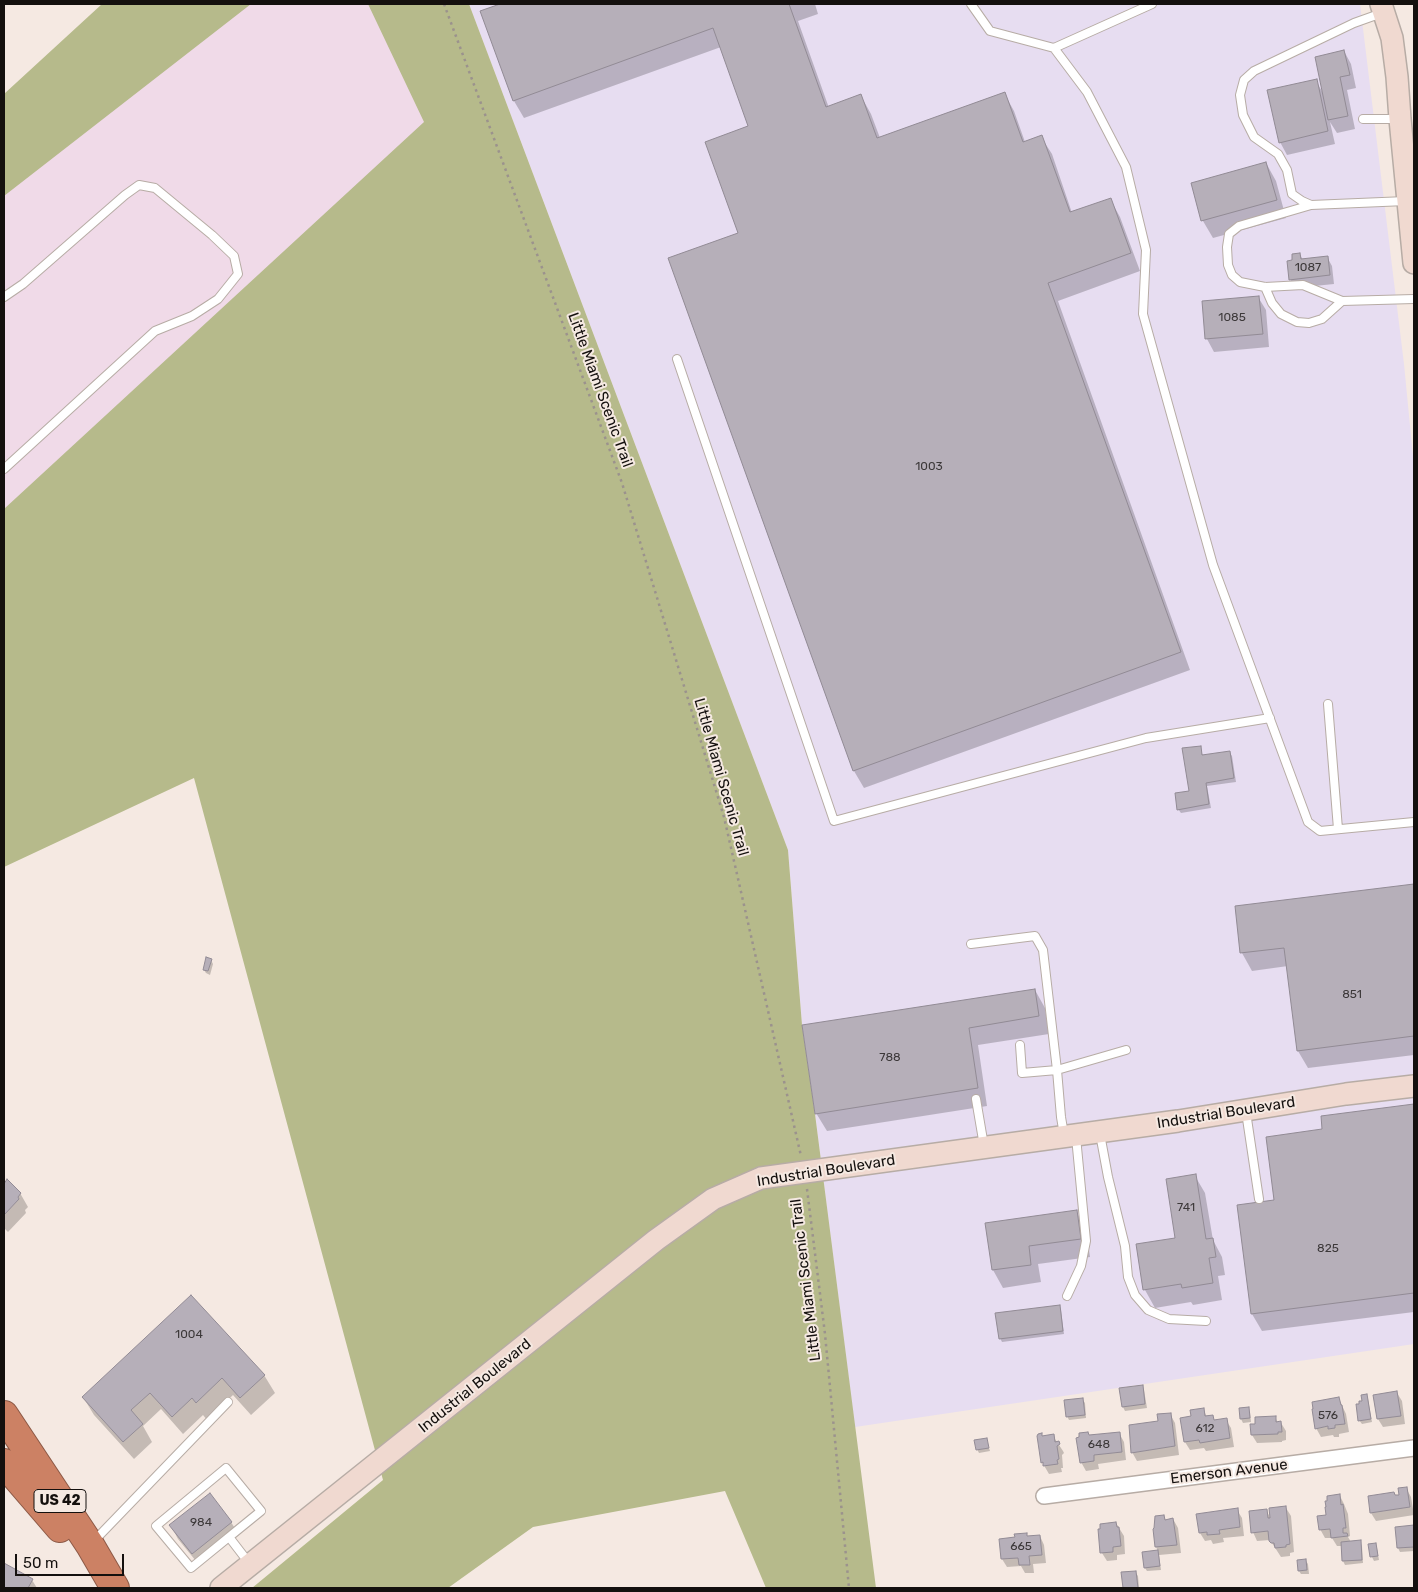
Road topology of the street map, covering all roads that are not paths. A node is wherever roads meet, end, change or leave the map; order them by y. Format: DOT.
graph roads {
  1 [pos="972,4"];
  2 [pos="1152,4"];
  3 [pos="1382,8"];
  4 [pos="1054,48"];
  5 [pos="1362,119"];
  6 [pos="1400,119"];
  7 [pos="1410,165"];
  8 [pos="1408,201"];
  9 [pos="1311,205"];
  10 [pos="1414,263"];
  11 [pos="1265,287"];
  12 [pos="4,297"];
  13 [pos="1414,299"];
  14 [pos="1342,302"];
  15 [pos="677,360"];
  16 [pos="4,469"];
  17 [pos="1328,704"];
  18 [pos="1270,718"];
  19 [pos="1414,822"];
  20 [pos="1338,829"];
  21 [pos="971,944"];
  22 [pos="1020,1044"];
  23 [pos="1126,1050"];
  24 [pos="1057,1070"];
  25 [pos="1414,1086"];
  26 [pos="976,1099"];
  27 [pos="1245,1110"];
  28 [pos="1100,1132"];
  29 [pos="1070,1135"];
  30 [pos="984,1148"];
  31 [pos="1259,1198"];
  32 [pos="1067,1296"];
  33 [pos="1206,1321"];
  34 [pos="228,1402"];
  35 [pos="4,1415"];
  36 [pos="1414,1448"];
  37 [pos="4,1463"];
  38 [pos="1044,1496"];
  39 [pos="229,1538"];
  40 [pos="87,1547"];
  41 [pos="250,1564"];
  42 [pos="106,1588"];
  43 [pos="115,1588"];
  44 [pos="220,1588"];
  1 -- 4 [label="lane"];
  2 -- 4 [label="lane"];
  3 -- 6 [label="street"];
  3 -- 9 [label="lane"];
  4 -- 18 [label="lane"];
  5 -- 6 [label="lane"];
  6 -- 7 [label="street"];
  7 -- 8 [label="street"];
  8 -- 9 [label="lane"];
  8 -- 10 [label="street"];
  9 -- 11 [label="lane"];
  11 -- 14 [label="lane"];
  11 -- 14 [label="lane"];
  12 -- 16 [label="lane"];
  13 -- 14 [label="lane"];
  15 -- 18 [label="lane"];
  17 -- 20 [label="lane"];
  18 -- 20 [label="lane"];
  19 -- 20 [label="lane"];
  21 -- 24 [label="lane"];
  22 -- 24 [label="lane"];
  23 -- 24 [label="lane"];
  24 -- 29 [label="lane"];
  25 -- 27 [label="street, Industrial Boulevard"];
  26 -- 30 [label="lane"];
  27 -- 28 [label="street, Industrial Boulevard"];
  27 -- 31 [label="lane"];
  28 -- 29 [label="street, Industrial Boulevard"];
  28 -- 33 [label="lane"];
  29 -- 30 [label="street, Industrial Boulevard"];
  29 -- 32 [label="lane"];
  30 -- 41 [label="street, Industrial Boulevard"];
  34 -- 40 [label="lane"];
  35 -- 40 [label="highway, US 42"];
  36 -- 38 [label="street, Emerson Avenue"];
  37 -- 42 [label="highway, US 42"];
  39 -- 39 [label="lane"];
  39 -- 41 [label="lane"];
  40 -- 43 [label="highway, US 42"];
  41 -- 44 [label="street, Industrial Boulevard"];
}
